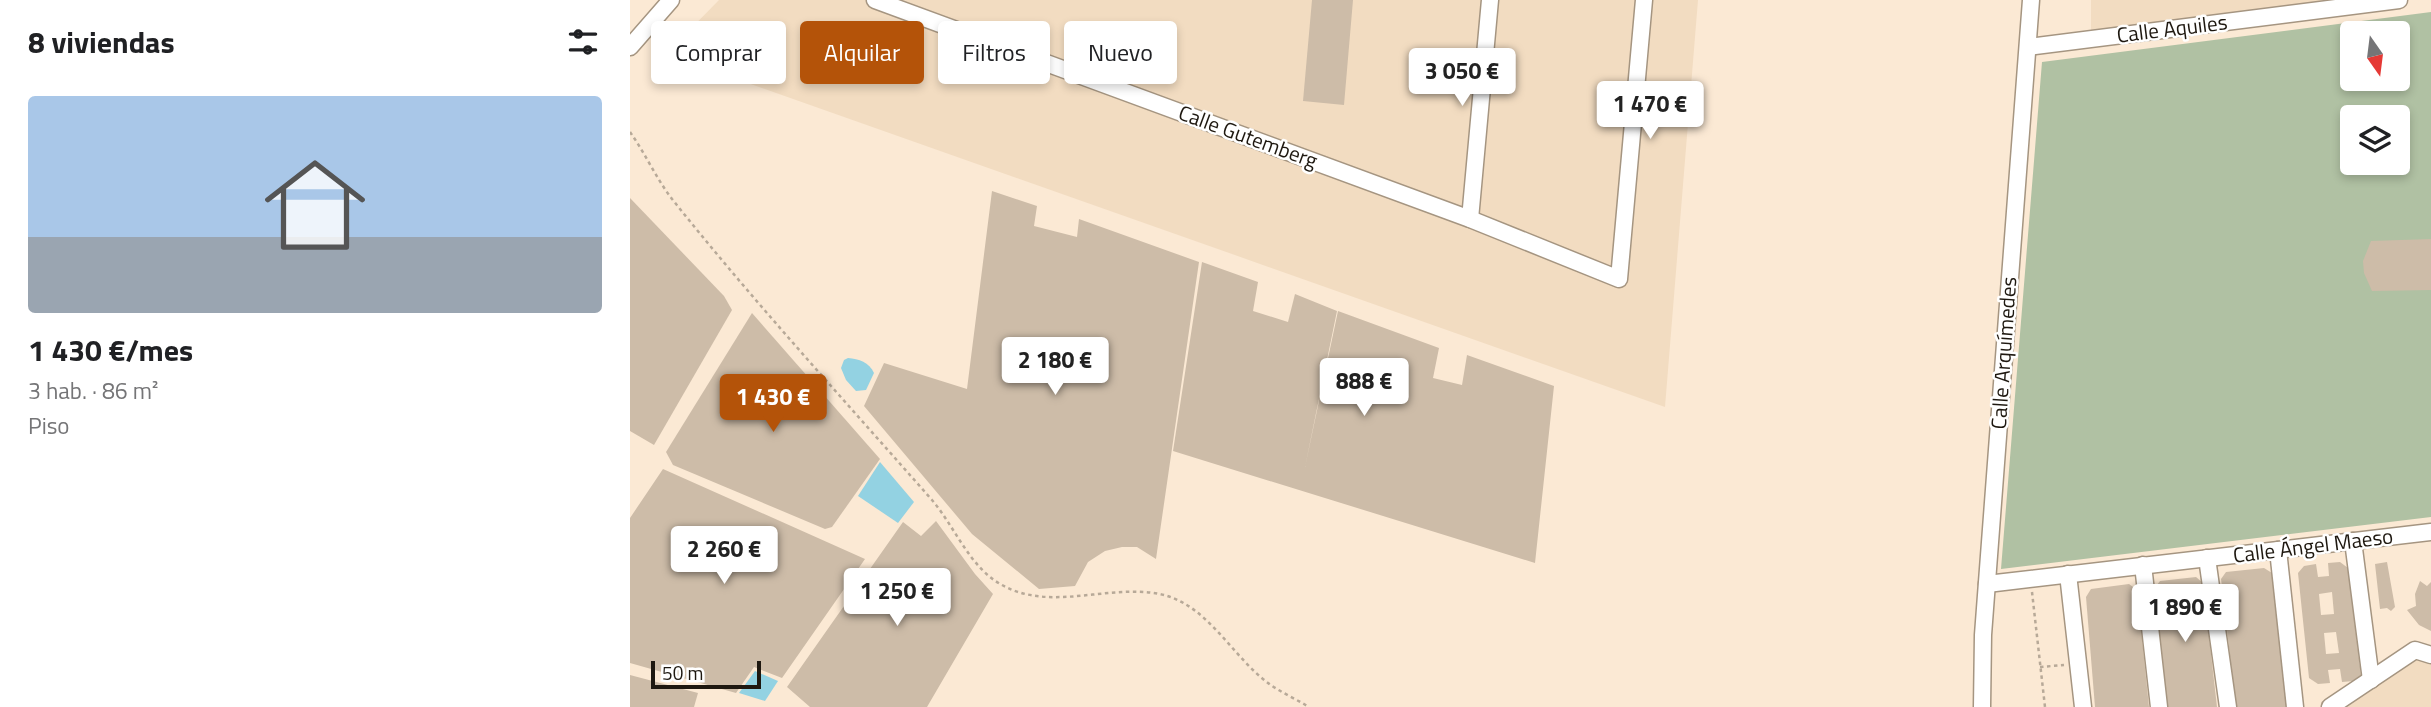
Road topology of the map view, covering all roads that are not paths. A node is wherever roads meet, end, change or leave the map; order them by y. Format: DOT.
graph roads {
  1 [pos="671,0"];
  2 [pos="876,0"];
  3 [pos="1490,0"];
  4 [pos="1644,0"];
  5 [pos="2031,0"];
  6 [pos="2391,1"];
  7 [pos="630,47"];
  8 [pos="2028,47"];
  9 [pos="1471,219"];
  10 [pos="2431,532"];
  11 [pos="2353,541"];
  12 [pos="2278,550"];
  13 [pos="2207,558"];
  14 [pos="2143,565"];
  15 [pos="2068,574"];
  16 [pos="1987,583"];
  17 [pos="2431,655"];
  18 [pos="2371,680"];
  19 [pos="1982,707"];
  20 [pos="2083,707"];
  21 [pos="2159,707"];
  22 [pos="2228,707"];
  23 [pos="2295,707"];
  24 [pos="2330,707"];
  1 -- 7 [label="street"];
  2 -- 9 [label="street, Calle Gutemberg"];
  3 -- 9 [label="street"];
  4 -- 9 [label="street, Calle Gutemberg"];
  5 -- 8 [label="street, Calle Arquímedes"];
  6 -- 8 [label="street, Calle Aquiles"];
  8 -- 16 [label="street, Calle Arquímedes"];
  10 -- 11 [label="street, Calle Ángel Maeso"];
  11 -- 12 [label="street, Calle Ángel Maeso"];
  11 -- 18 [label="street"];
  12 -- 13 [label="street, Calle Ángel Maeso"];
  12 -- 23 [label="street"];
  13 -- 14 [label="street, Calle Ángel Maeso"];
  13 -- 22 [label="street"];
  14 -- 15 [label="street, Calle Ángel Maeso"];
  14 -- 21 [label="street"];
  15 -- 16 [label="street, Calle Ángel Maeso"];
  15 -- 20 [label="street"];
  16 -- 19 [label="street, Calle Arquímedes"];
  17 -- 18 [label="street"];
  18 -- 24 [label="street"];
}
